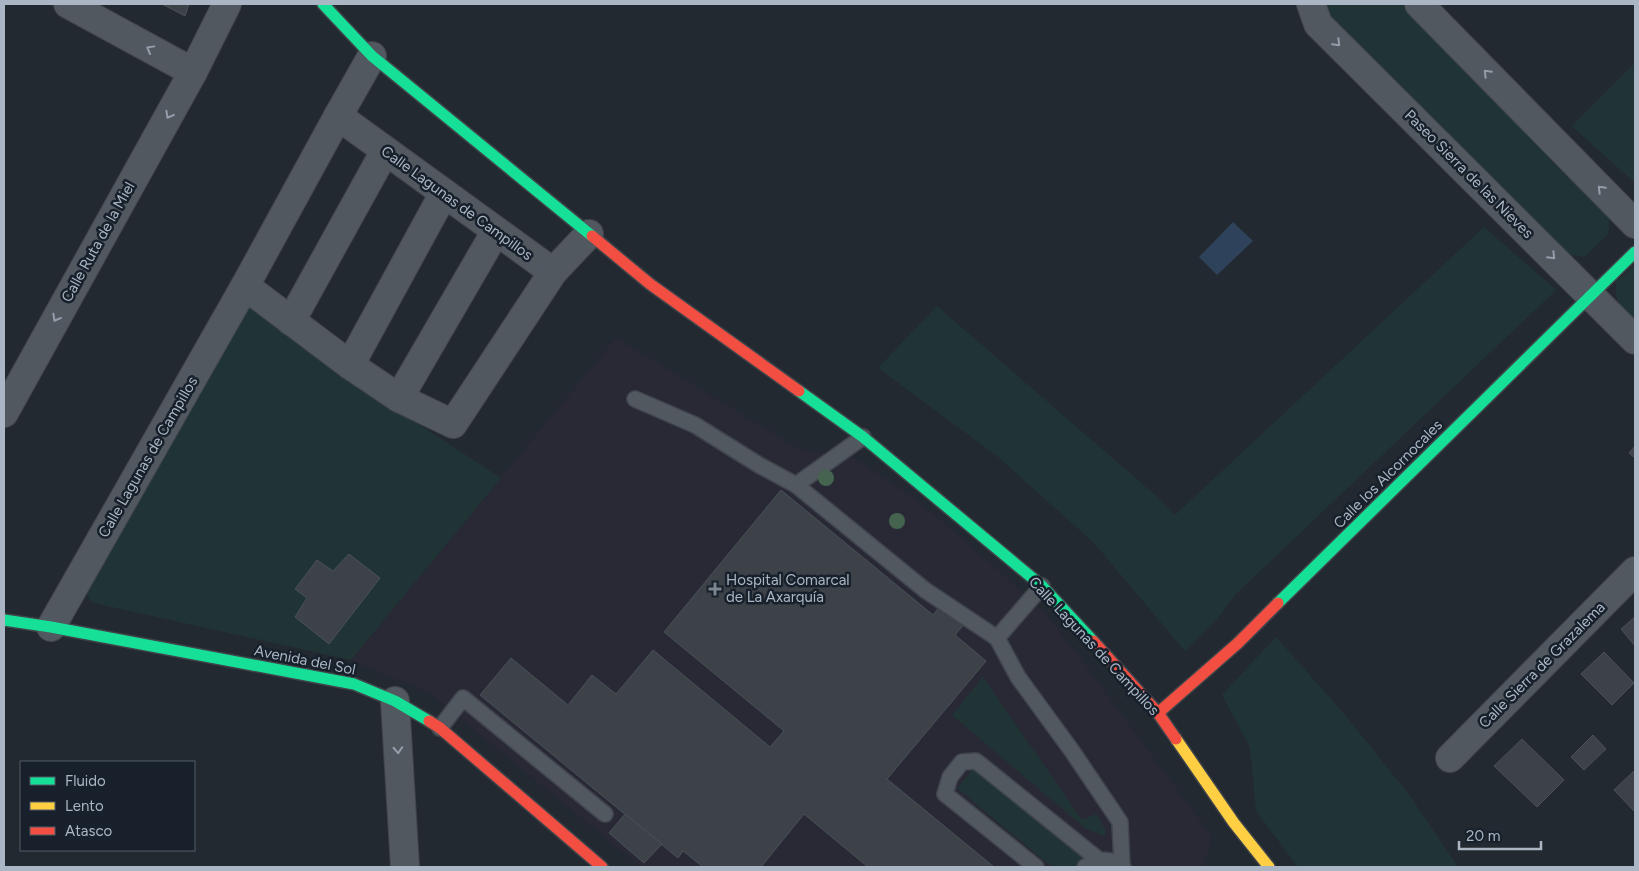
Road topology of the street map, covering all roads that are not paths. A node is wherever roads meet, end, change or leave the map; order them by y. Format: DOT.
graph roads {
  1 [pos="68,4"];
  2 [pos="227,4"];
  3 [pos="323,4"];
  4 [pos="1311,4"];
  5 [pos="1419,4"];
  6 [pos="372,56"];
  7 [pos="193,72"];
  8 [pos="338,116"];
  9 [pos="385,151"];
  10 [pos="444,193"];
  11 [pos="1635,224"];
  12 [pos="496,231"];
  13 [pos="589,234"];
  14 [pos="1635,252"];
  15 [pos="553,272"];
  16 [pos="245,286"];
  17 [pos="1591,295"];
  18 [pos="291,321"];
  19 [pos="1635,340"];
  20 [pos="350,365"];
  21 [pos="399,398"];
  22 [pos="635,400"];
  23 [pos="4,413"];
  24 [pos="863,437"];
  25 [pos="796,485"];
  26 [pos="1635,571"];
  27 [pos="1042,586"];
  28 [pos="4,620"];
  29 [pos="51,627"];
  30 [pos="997,638"];
  31 [pos="395,701"];
  32 [pos="1158,713"];
  33 [pos="440,728"];
  34 [pos="1450,758"];
  35 [pos="605,814"];
  36 [pos="1092,864"];
  37 [pos="405,867"];
  38 [pos="602,867"];
  39 [pos="1036,867"];
  40 [pos="1122,867"];
  41 [pos="1269,867"];
  7 -- 1 [label="street, one-way"];
  2 -- 7 [label="street, Calle Ruta de la Miel"];
  3 -- 6 [label="street, Calle Lagunas de Campillos"];
  4 -- 17 [label="street, Paseo Sierra de las Nieves, one-way"];
  11 -- 5 [label="street, one-way"];
  6 -- 8 [label="street, Calle Lagunas de Campillos"];
  6 -- 13 [label="street, Calle Lagunas de Campillos"];
  7 -- 23 [label="street, Calle Ruta de la Miel, one-way"];
  8 -- 9 [label="street, Calle Lagunas de Campillos"];
  8 -- 16 [label="street, Calle Lagunas de Campillos"];
  9 -- 10 [label="street, Calle Lagunas de Campillos"];
  9 -- 18 [label="street"];
  10 -- 12 [label="street, Calle Lagunas de Campillos"];
  10 -- 20 [label="street"];
  12 -- 15 [label="street, Calle Lagunas de Campillos"];
  12 -- 21 [label="street"];
  13 -- 15 [label="street"];
  13 -- 24 [label="street, Calle Lagunas de Campillos"];
  14 -- 17 [label="street, Calle los Alcornocales"];
  15 -- 21 [label="street"];
  16 -- 18 [label="street"];
  16 -- 29 [label="street, Calle Lagunas de Campillos"];
  17 -- 19 [label="street, Paseo Sierra de las Nieves"];
  17 -- 32 [label="street, Calle los Alcornocales"];
  18 -- 20 [label="street"];
  20 -- 21 [label="street"];
  22 -- 25 [label="lane"];
  24 -- 25 [label="lane"];
  24 -- 27 [label="street, Calle Lagunas de Campillos"];
  25 -- 30 [label="lane"];
  26 -- 34 [label="street, Calle Sierra de Grazalema"];
  27 -- 30 [label="lane"];
  27 -- 32 [label="street, Calle Lagunas de Campillos"];
  28 -- 29 [label="street, Avenida del Sol"];
  29 -- 31 [label="street, Avenida del Sol"];
  30 -- 40 [label="lane"];
  31 -- 33 [label="street, Avenida del Sol"];
  31 -- 37 [label="street, one-way"];
  32 -- 41 [label="street, Calle Lagunas de Campillos"];
  33 -- 35 [label="lane"];
  33 -- 38 [label="street, Avenida del Sol"];
  36 -- 39 [label="lane"];
  36 -- 40 [label="lane"];
}
